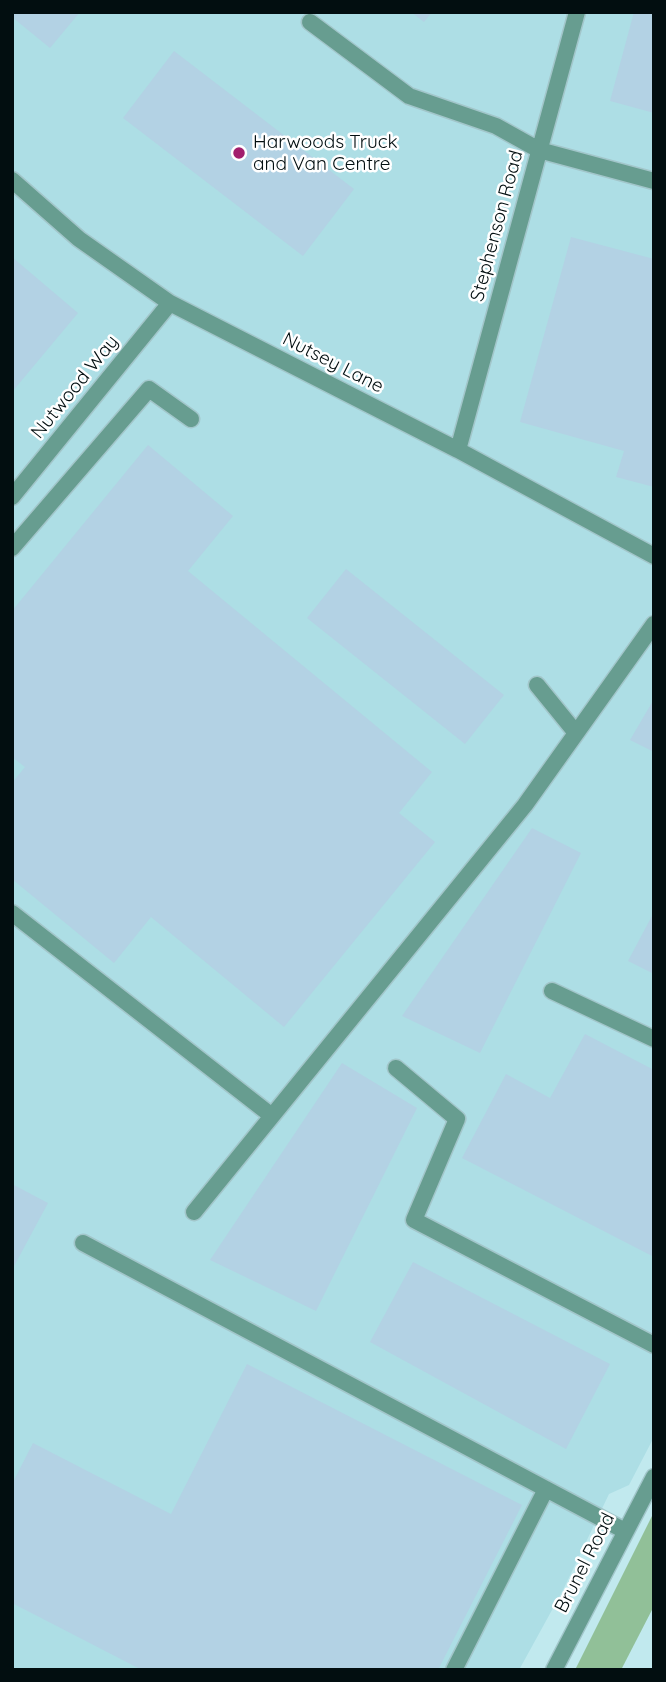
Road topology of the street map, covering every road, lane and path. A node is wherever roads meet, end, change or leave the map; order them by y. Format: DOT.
graph roads {
  1 [pos="577,12"];
  2 [pos="310,22"];
  3 [pos="539,150"];
  4 [pos="12,180"];
  5 [pos="654,181"];
  6 [pos="170,303"];
  7 [pos="191,419"];
  8 [pos="458,450"];
  9 [pos="12,497"];
  10 [pos="12,548"];
  11 [pos="654,556"];
  12 [pos="654,624"];
  13 [pos="537,685"];
  14 [pos="576,733"];
  15 [pos="12,913"];
  16 [pos="552,990"];
  17 [pos="654,1039"];
  18 [pos="396,1068"];
  19 [pos="272,1116"];
  20 [pos="194,1212"];
  21 [pos="83,1243"];
  22 [pos="654,1345"];
  23 [pos="654,1477"];
  24 [pos="547,1489"];
  25 [pos="625,1531"];
  26 [pos="454,1670"];
  27 [pos="554,1670"];
  1 -- 3 [label="lane, Stephenson Road"];
  2 -- 3 [label="lane"];
  3 -- 5 [label="lane"];
  3 -- 8 [label="lane, Stephenson Road"];
  4 -- 6 [label="lane, Nutsey Lane"];
  6 -- 8 [label="lane, Nutsey Lane"];
  6 -- 9 [label="lane, Nutwood Way"];
  7 -- 10 [label="lane"];
  8 -- 11 [label="lane, Nutsey Lane"];
  12 -- 14 [label="lane"];
  13 -- 14 [label="lane"];
  14 -- 19 [label="lane"];
  15 -- 19 [label="lane"];
  16 -- 17 [label="lane"];
  18 -- 22 [label="lane"];
  19 -- 20 [label="lane"];
  21 -- 24 [label="lane"];
  23 -- 25 [label="lane, Brunel Road"];
  24 -- 25 [label="lane"];
  24 -- 26 [label="lane"];
  25 -- 27 [label="lane, Brunel Road"];
}
